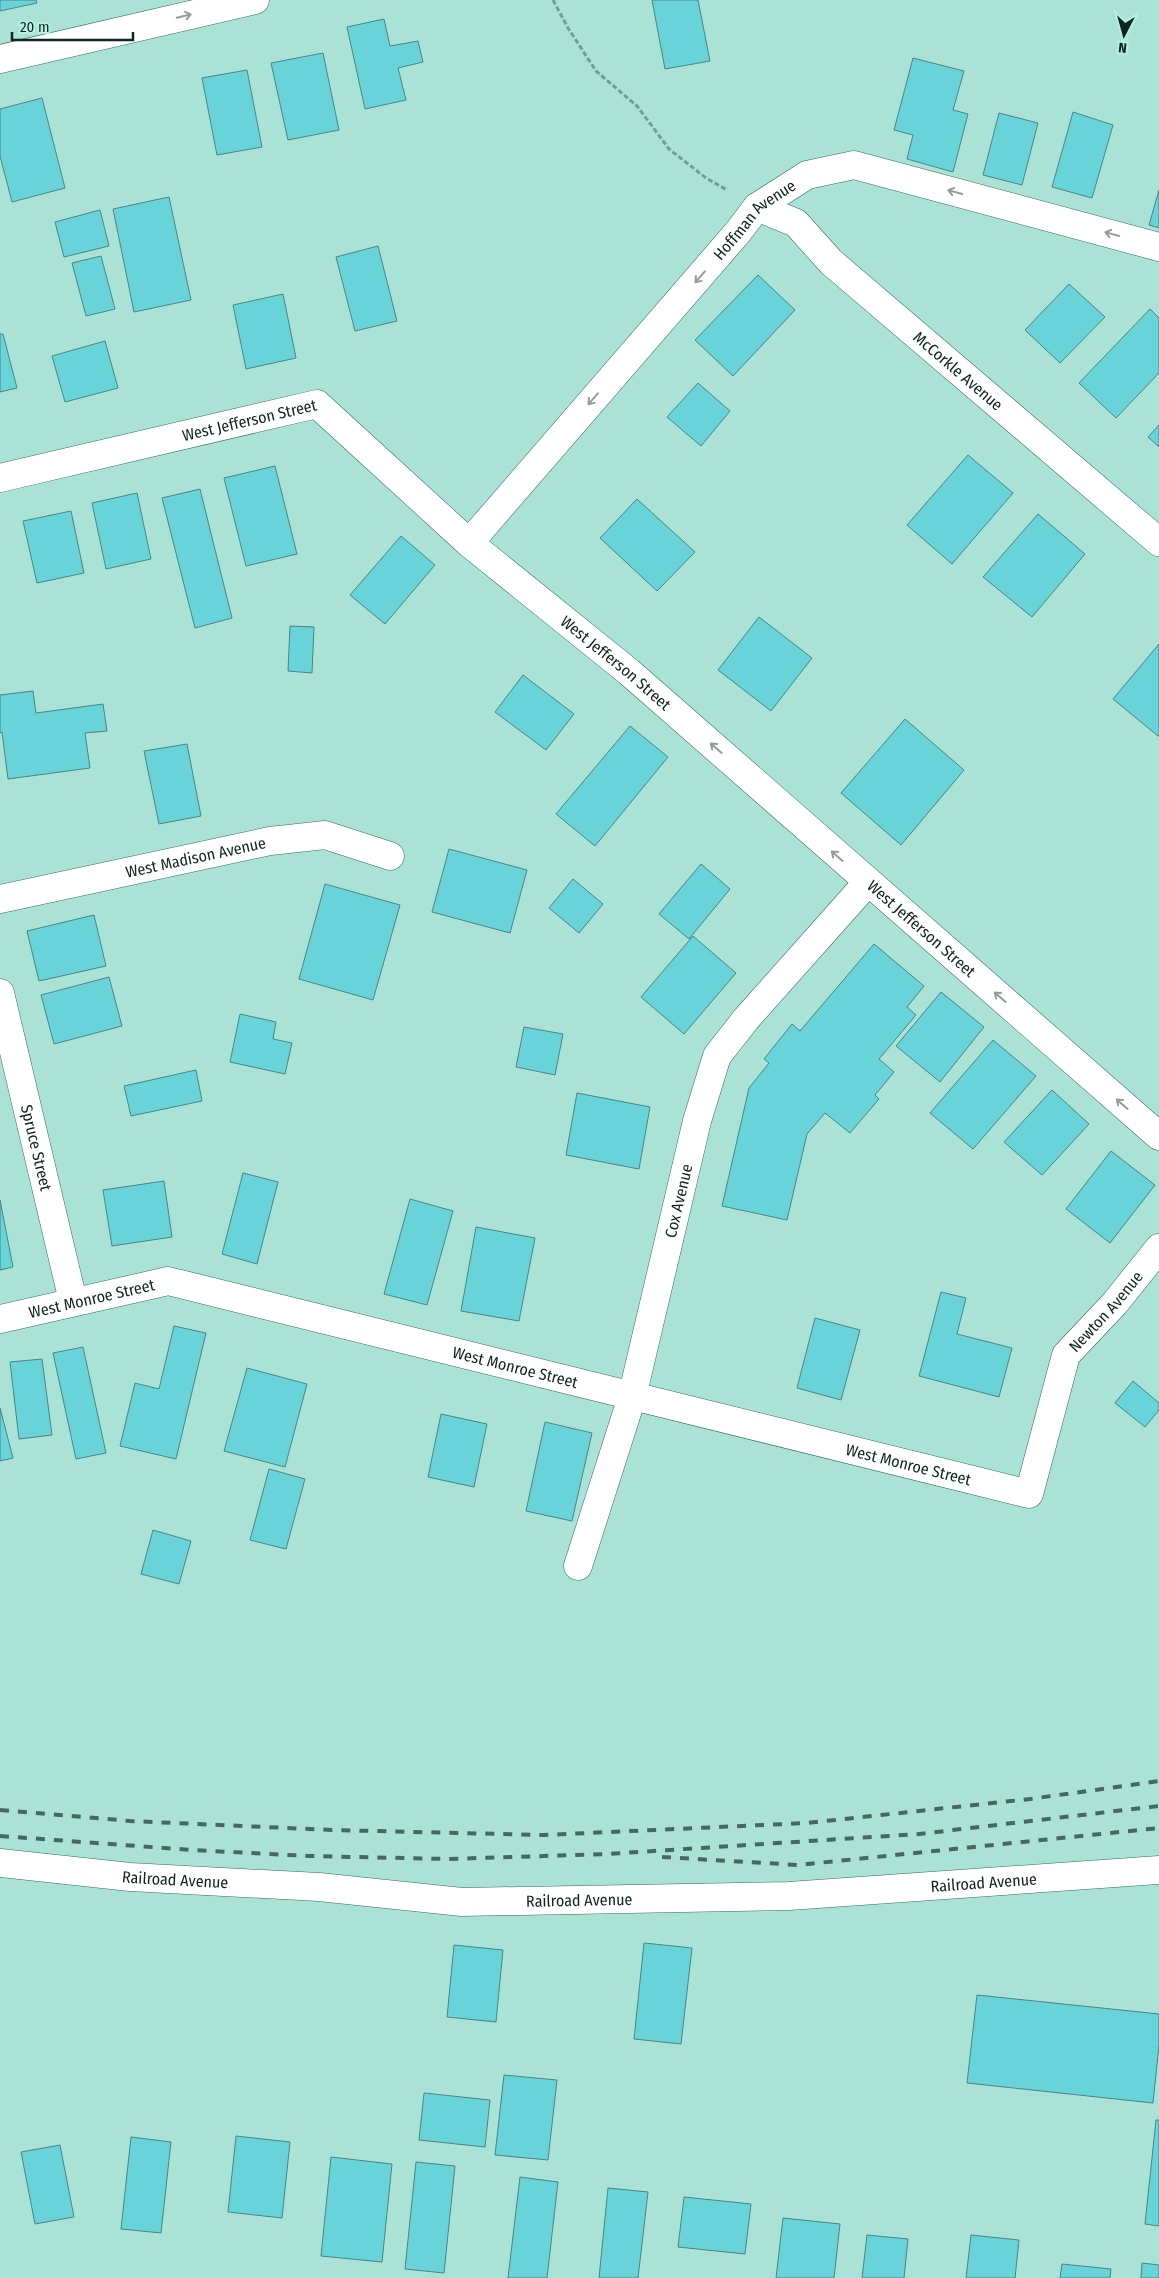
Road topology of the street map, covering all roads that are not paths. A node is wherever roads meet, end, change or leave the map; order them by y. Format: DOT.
graph roads {
  1 [pos="255,0"];
  2 [pos="0,59"];
  3 [pos="757,207"];
  4 [pos="1159,247"];
  5 [pos="0,478"];
  6 [pos="1159,542"];
  7 [pos="469,543"];
  8 [pos="390,856"];
  9 [pos="867,882"];
  10 [pos="0,899"];
  11 [pos="0,993"];
  12 [pos="1159,1136"];
  13 [pos="1159,1248"];
  14 [pos="73,1301"];
  15 [pos="0,1319"];
  16 [pos="632,1397"];
  17 [pos="1028,1494"];
  18 [pos="578,1566"];
  19 [pos="0,1863"];
  20 [pos="1159,1870"];
  2 -- 1 [label="street, one-way"];
  4 -- 3 [label="street, Hoffman Avenue, one-way"];
  3 -- 6 [label="street, McCorkle Avenue"];
  3 -- 7 [label="street, Hoffman Avenue, one-way"];
  5 -- 7 [label="street, West Jefferson Street"];
  9 -- 7 [label="street, West Jefferson Street, one-way"];
  8 -- 10 [label="street, West Madison Avenue"];
  12 -- 9 [label="street, West Jefferson Street, one-way"];
  9 -- 16 [label="street, Cox Avenue"];
  11 -- 14 [label="street, Spruce Street"];
  13 -- 17 [label="street, Newton Avenue"];
  14 -- 15 [label="street, West Monroe Street"];
  14 -- 16 [label="street, West Monroe Street"];
  16 -- 17 [label="street, West Monroe Street"];
  16 -- 18 [label="street, Cox Avenue"];
  19 -- 20 [label="street, Railroad Avenue"];
}
